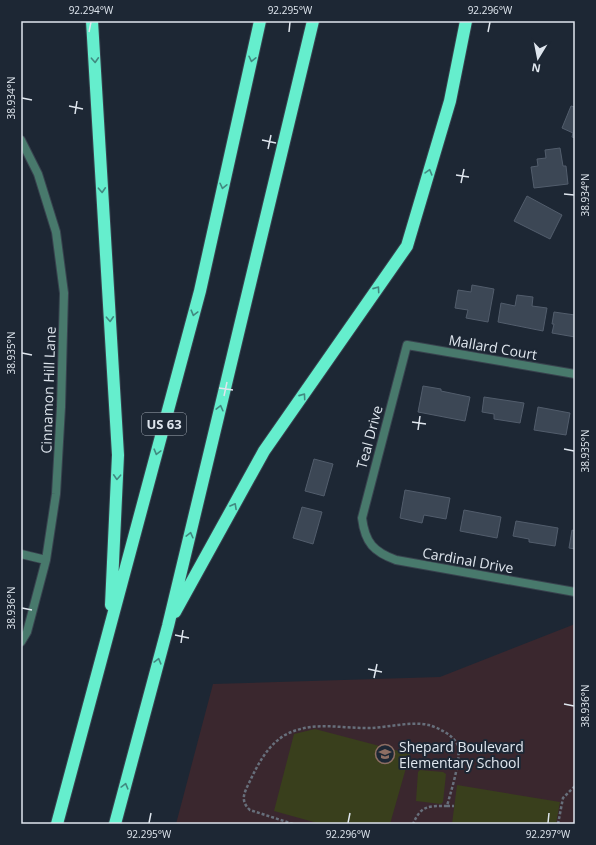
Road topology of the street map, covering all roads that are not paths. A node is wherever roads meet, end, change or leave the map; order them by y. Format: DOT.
graph roads {
  1 [pos="92,21"];
  2 [pos="260,21"];
  3 [pos="313,21"];
  4 [pos="466,21"];
  5 [pos="21,140"];
  6 [pos="407,345"];
  7 [pos="575,374"];
  8 [pos="366,536"];
  9 [pos="21,554"];
  10 [pos="46,560"];
  11 [pos="575,592"];
  12 [pos="168,626"];
  13 [pos="109,630"];
  14 [pos="21,642"];
  15 [pos="57,824"];
  16 [pos="115,824"];
  1 -- 13 [label="highway, one-way"];
  2 -- 13 [label="highway, US 63, one-way"];
  12 -- 3 [label="highway, one-way"];
  12 -- 4 [label="highway, one-way"];
  5 -- 10 [label="street, Cinnamon Hill Lane"];
  6 -- 7 [label="street, Mallard Court"];
  6 -- 8 [label="street, Teal Drive"];
  8 -- 11 [label="street, Cardinal Drive"];
  9 -- 10 [label="street"];
  10 -- 14 [label="street, Cinnamon Hill Lane"];
  16 -- 12 [label="highway, one-way"];
  13 -- 15 [label="highway, US 63"];
}
